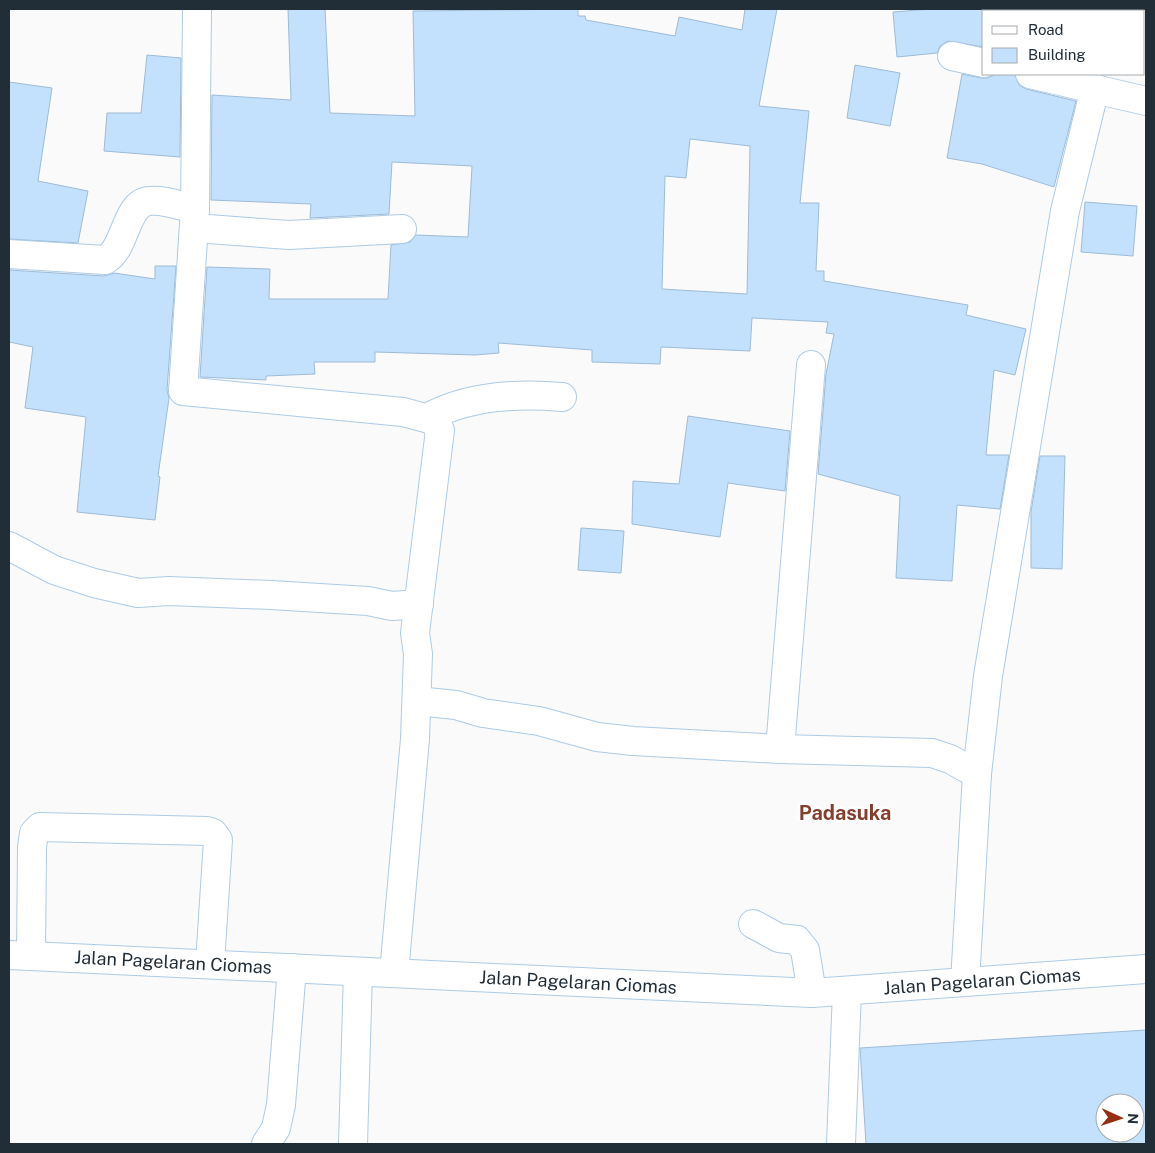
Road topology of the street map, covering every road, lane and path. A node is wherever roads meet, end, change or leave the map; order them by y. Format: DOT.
graph roads {
  1 [pos="197,9"];
  2 [pos="952,56"];
  3 [pos="982,63"];
  4 [pos="1035,75"];
  5 [pos="1095,88"];
  6 [pos="1146,102"];
  7 [pos="194,218"];
  8 [pos="402,229"];
  9 [pos="9,254"];
  10 [pos="811,365"];
  11 [pos="562,397"];
  12 [pos="427,418"];
  13 [pos="9,546"];
  14 [pos="418,604"];
  15 [pos="417,701"];
  16 [pos="780,749"];
  17 [pos="977,774"];
  18 [pos="753,924"];
  19 [pos="20,955"];
  20 [pos="210,963"];
  21 [pos="292,968"];
  22 [pos="1146,969"];
  23 [pos="358,972"];
  24 [pos="394,973"];
  25 [pos="965,982"];
  26 [pos="847,991"];
  27 [pos="812,993"];
  28 [pos="266,1144"];
  29 [pos="352,1144"];
  30 [pos="841,1144"];
  1 -- 7 [label="street"];
  2 -- 3 [label="street"];
  4 -- 5 [label="street"];
  5 -- 6 [label="street"];
  5 -- 17 [label="street"];
  7 -- 8 [label="street"];
  7 -- 9 [label="street"];
  7 -- 12 [label="street"];
  10 -- 16 [label="street"];
  11 -- 12 [label="street"];
  12 -- 14 [label="street"];
  13 -- 14 [label="street"];
  14 -- 15 [label="street"];
  15 -- 16 [label="street"];
  15 -- 24 [label="street"];
  16 -- 17 [label="street"];
  17 -- 25 [label="street"];
  18 -- 27 [label="street"];
  19 -- 20 [label="street, Jalan Pagelaran Ciomas"];
  19 -- 20 [label="street"];
  20 -- 21 [label="street, Jalan Pagelaran Ciomas"];
  21 -- 23 [label="street, Jalan Pagelaran Ciomas"];
  21 -- 28 [label="street"];
  22 -- 25 [label="street, Jalan Pagelaran Ciomas"];
  23 -- 24 [label="street, Jalan Pagelaran Ciomas"];
  23 -- 29 [label="street"];
  24 -- 27 [label="street, Jalan Pagelaran Ciomas"];
  25 -- 26 [label="street, Jalan Pagelaran Ciomas"];
  26 -- 27 [label="street, Jalan Pagelaran Ciomas"];
  26 -- 30 [label="street"];
}
